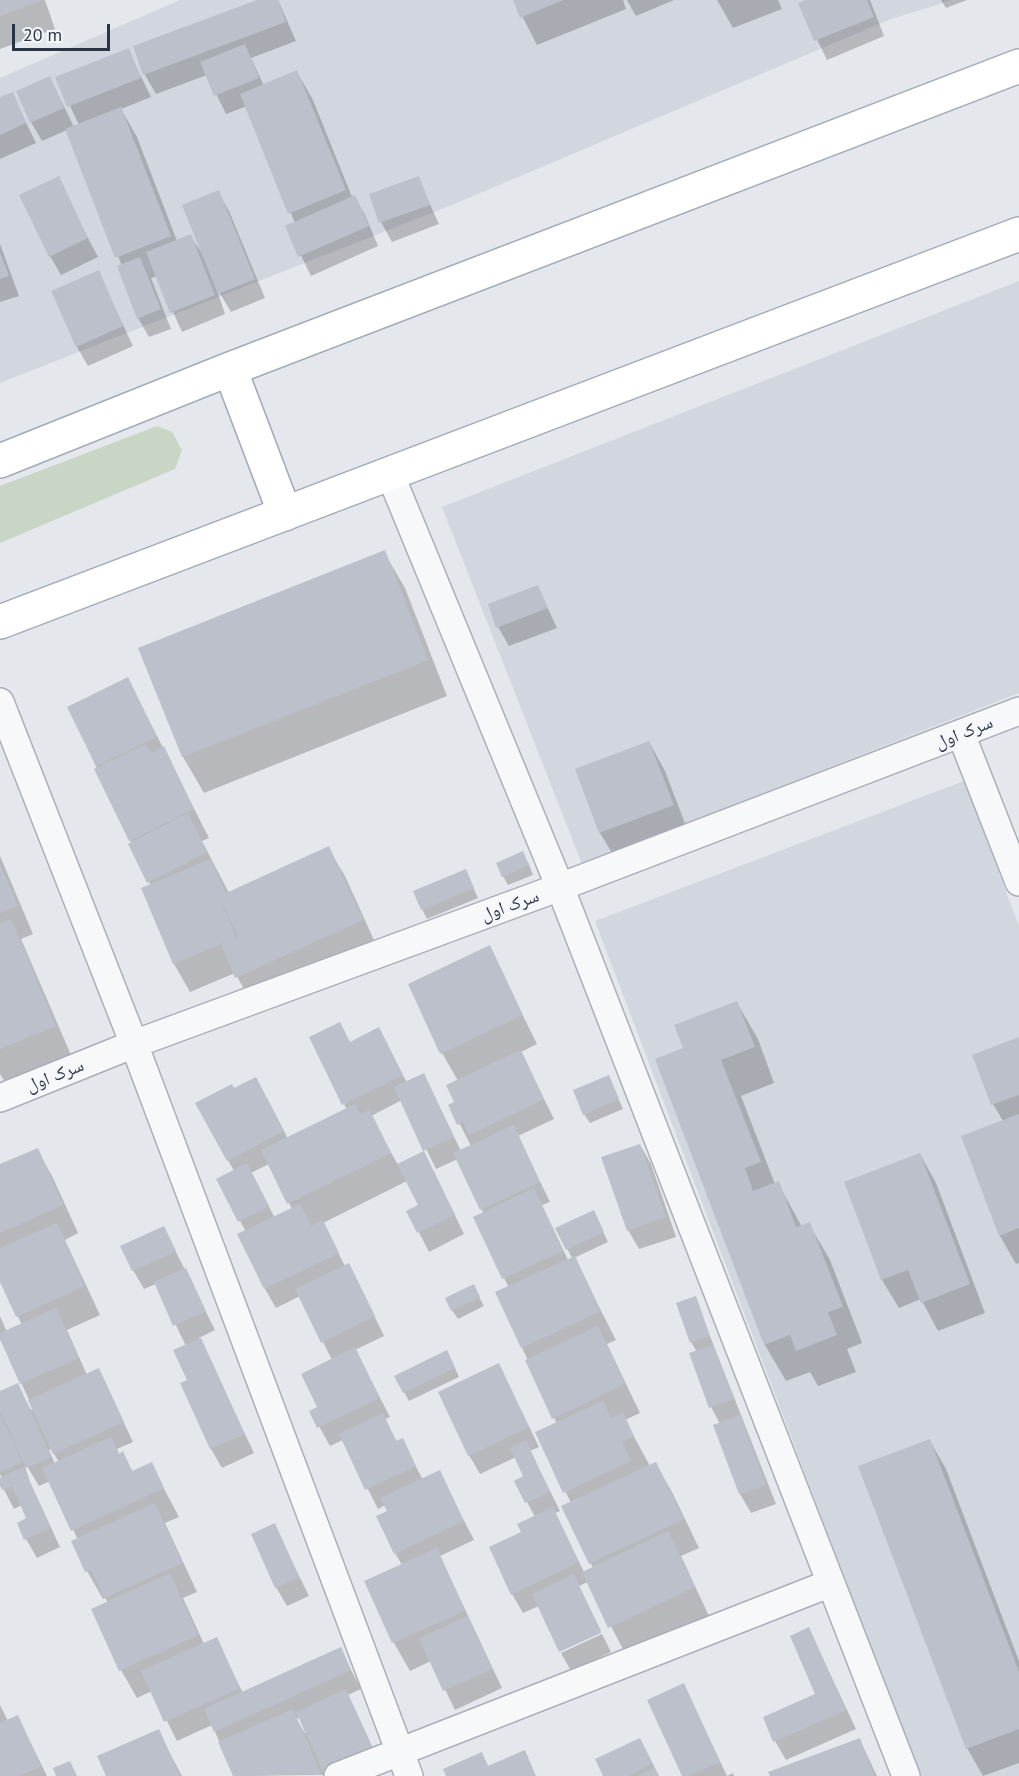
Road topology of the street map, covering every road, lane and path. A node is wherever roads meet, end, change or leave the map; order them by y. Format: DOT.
graph roads {
  1 [pos="1019,66"];
  2 [pos="1019,234"];
  3 [pos="230,369"];
  4 [pos="0,461"];
  5 [pos="390,474"];
  6 [pos="285,514"];
  7 [pos="0,622"];
  8 [pos="0,702"];
  9 [pos="1019,711"];
  10 [pos="961,734"];
  11 [pos="1019,882"];
  12 [pos="560,887"];
  13 [pos="134,1044"];
  14 [pos="0,1098"];
  15 [pos="831,1583"];
  16 [pos="404,1764"];
  17 [pos="338,1776"];
  18 [pos="906,1776"];
  1 -- 3 [label="main road"];
  2 -- 5 [label="main road"];
  3 -- 4 [label="main road"];
  3 -- 6 [label="main road"];
  5 -- 6 [label="main road"];
  5 -- 12 [label="street"];
  6 -- 7 [label="main road"];
  8 -- 13 [label="street"];
  9 -- 10 [label="street, سرک‌ اول"];
  10 -- 11 [label="street"];
  10 -- 12 [label="street, سرک‌ اول"];
  12 -- 13 [label="street, سرک‌ اول"];
  12 -- 15 [label="street"];
  13 -- 14 [label="street, سرک‌ اول"];
  13 -- 16 [label="street"];
  15 -- 16 [label="street"];
  15 -- 18 [label="street"];
  16 -- 17 [label="street"];
}
